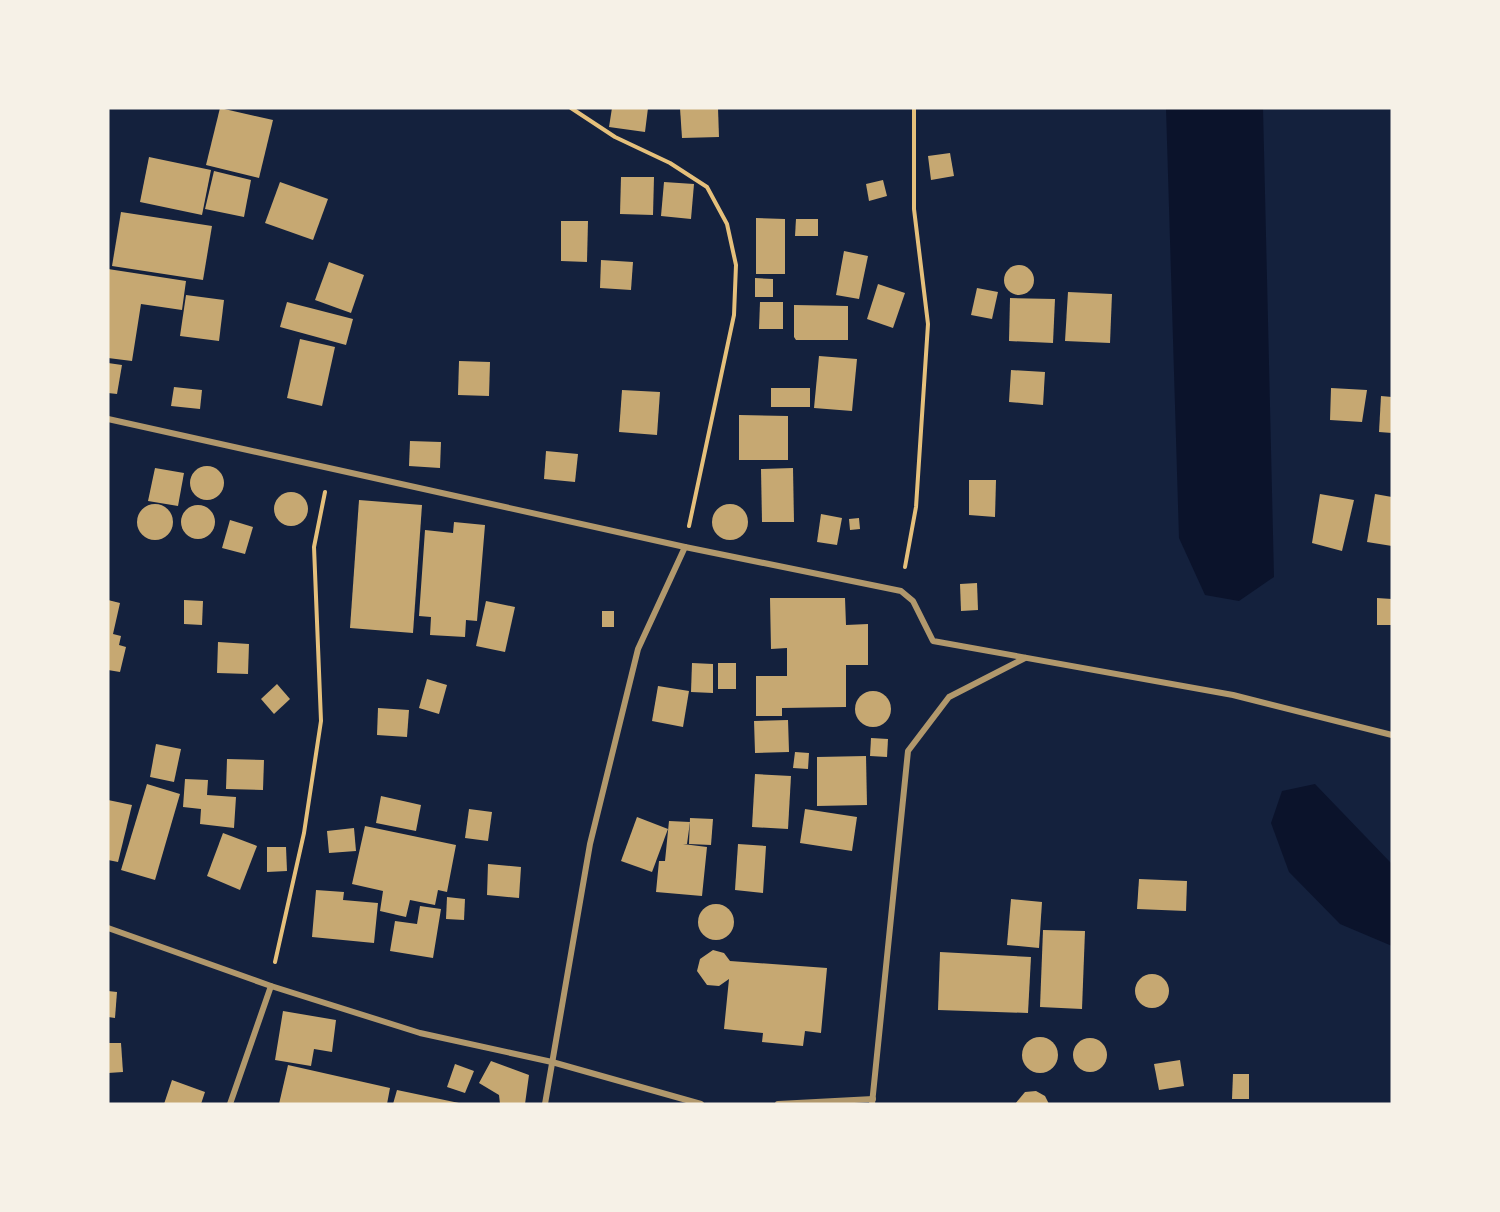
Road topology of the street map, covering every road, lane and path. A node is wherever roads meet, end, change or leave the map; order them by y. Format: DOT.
graph roads {
  1 [pos="571,108"];
  2 [pos="914,108"];
  3 [pos="108,419"];
  4 [pos="329,468"];
  5 [pos="685,547"];
  6 [pos="901,591"];
  7 [pos="1026,657"];
  8 [pos="1392,735"];
  9 [pos="108,928"];
  10 [pos="271,986"];
  11 [pos="552,1062"];
  12 [pos="873,1102"];
  13 [pos="230,1104"];
  14 [pos="545,1104"];
  15 [pos="701,1104"];
  16 [pos="778,1104"];
  1 -- 5 [label="path"];
  2 -- 6 [label="path"];
  3 -- 4 [label="street"];
  4 -- 5 [label="street"];
  4 -- 10 [label="path"];
  5 -- 6 [label="street"];
  5 -- 11 [label="street"];
  6 -- 7 [label="street"];
  7 -- 8 [label="street"];
  7 -- 12 [label="street"];
  9 -- 10 [label="street"];
  10 -- 11 [label="street"];
  10 -- 13 [label="street"];
  11 -- 14 [label="street"];
  11 -- 15 [label="street"];
  12 -- 16 [label="street"];
}
